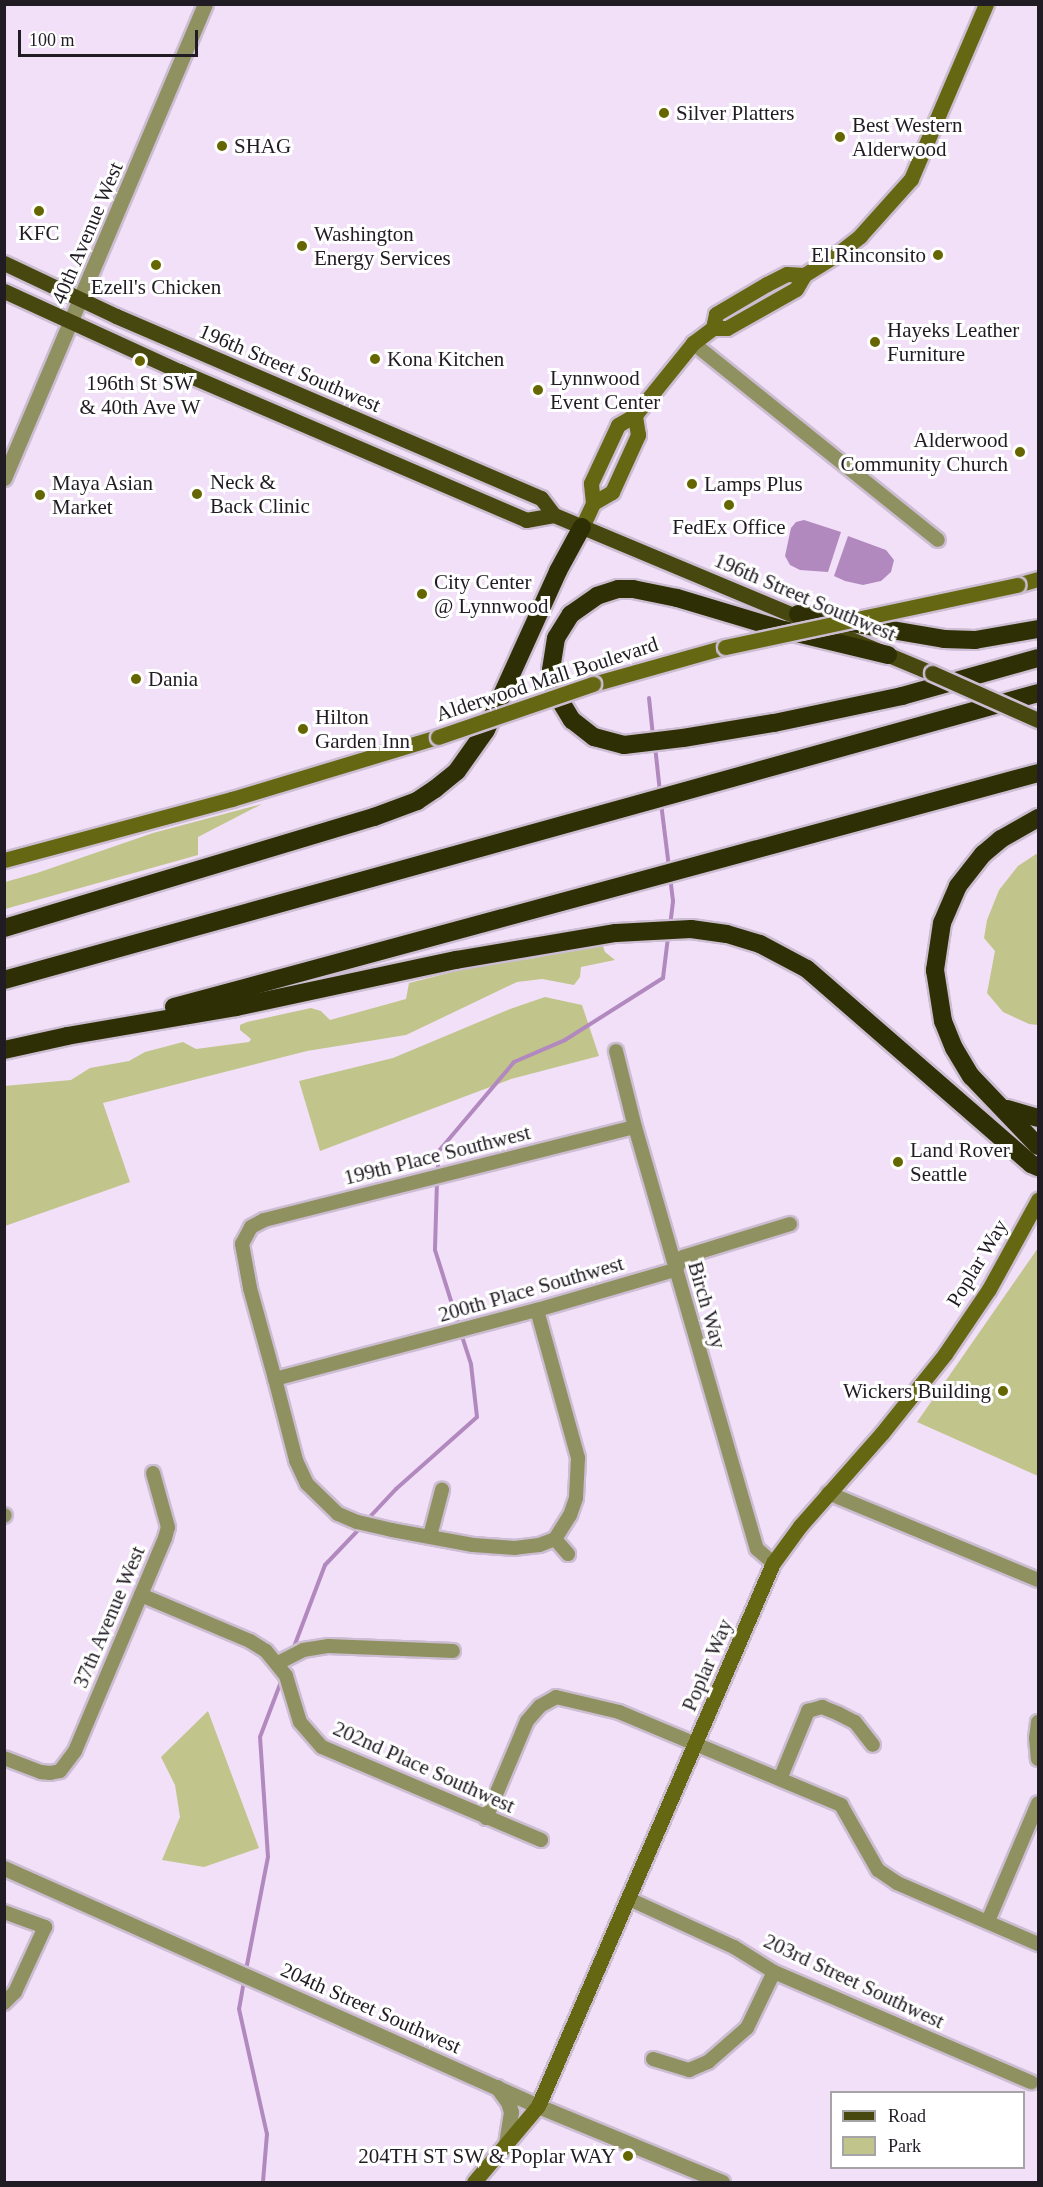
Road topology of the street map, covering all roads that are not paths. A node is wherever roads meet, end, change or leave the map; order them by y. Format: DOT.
graph roads {
  1 [pos="205,4"];
  2 [pos="986,4"];
  3 [pos="4,263"];
  4 [pos="4,291"];
  5 [pos="81,300"];
  6 [pos="72,322"];
  7 [pos="693,343"];
  8 [pos="635,415"];
  9 [pos="4,478"];
  10 [pos="593,503"];
  11 [pos="554,515"];
  12 [pos="582,527"];
  13 [pos="938,540"];
  14 [pos="1038,579"];
  15 [pos="798,614"];
  16 [pos="1038,629"];
  17 [pos="888,655"];
  18 [pos="1038,658"];
  19 [pos="1038,693"];
  20 [pos="1038,720"];
  21 [pos="1038,773"];
  22 [pos="1038,818"];
  23 [pos="4,860"];
  24 [pos="4,928"];
  25 [pos="4,980"];
  26 [pos="66,1036"];
  27 [pos="4,1051"];
  28 [pos="616,1051"];
  29 [pos="1000,1106"];
  30 [pos="1038,1118"];
  31 [pos="635,1127"];
  32 [pos="1038,1146"];
  33 [pos="1038,1167"];
  34 [pos="1038,1200"];
  35 [pos="790,1224"];
  36 [pos="675,1270"];
  37 [pos="537,1310"];
  38 [pos="275,1379"];
  39 [pos="153,1473"];
  40 [pos="442,1490"];
  41 [pos="828,1492"];
  42 [pos="430,1536"];
  43 [pos="555,1539"];
  44 [pos="568,1554"];
  45 [pos="773,1563"];
  46 [pos="1038,1580"];
  47 [pos="141,1595"];
  48 [pos="453,1651"];
  49 [pos="278,1663"];
  50 [pos="1038,1722"];
  51 [pos="697,1743"];
  52 [pos="873,1745"];
  53 [pos="4,1758"];
  54 [pos="1038,1760"];
  55 [pos="780,1779"];
  56 [pos="1038,1803"];
  57 [pos="486,1818"];
  58 [pos="541,1840"];
  59 [pos="4,1868"];
  60 [pos="629,1899"];
  61 [pos="4,1912"];
  62 [pos="988,1922"];
  63 [pos="1038,1944"];
  64 [pos="774,1972"];
  65 [pos="4,2003"];
  66 [pos="653,2059"];
  67 [pos="1031,2082"];
  68 [pos="497,2087"];
  69 [pos="538,2106"];
  70 [pos="506,2144"];
  71 [pos="474,2182"];
  72 [pos="722,2182"];
  1 -- 5 [label="street, 40th Avenue West"];
  2 -- 7 [label="main road"];
  3 -- 5 [label="main road, 196th Street Southwest"];
  4 -- 6 [label="main road"];
  5 -- 6 [label="street, 40th Avenue West"];
  5 -- 11 [label="main road, 196th Street Southwest"];
  6 -- 9 [label="street, 40th Avenue West"];
  6 -- 11 [label="main road"];
  7 -- 8 [label="main road"];
  7 -- 13 [label="street"];
  8 -- 10 [label="main road"];
  8 -- 10 [label="main road"];
  10 -- 12 [label="main road"];
  11 -- 12 [label="main road, 196th Street Southwest"];
  12 -- 15 [label="main road, 196th Street Southwest"];
  12 -- 24 [label="highway"];
  14 -- 23 [label="main road, Alderwood Mall Boulevard, bridge"];
  15 -- 16 [label="highway"];
  15 -- 17 [label="main road, 196th Street Southwest"];
  17 -- 18 [label="highway"];
  17 -- 20 [label="main road, 196th Street Southwest, bridge"];
  19 -- 25 [label="highway"];
  21 -- 26 [label="highway"];
  22 -- 29 [label="highway"];
  26 -- 27 [label="highway"];
  26 -- 33 [label="highway"];
  28 -- 31 [label="street, Birch Way"];
  29 -- 30 [label="highway"];
  29 -- 32 [label="highway"];
  31 -- 36 [label="street, Birch Way"];
  31 -- 38 [label="street, 199th Place Southwest"];
  34 -- 41 [label="main road, Poplar Way"];
  35 -- 36 [label="street, 200th Place Southwest"];
  36 -- 37 [label="street, 200th Place Southwest"];
  36 -- 45 [label="street, Birch Way"];
  37 -- 38 [label="street, 200th Place Southwest"];
  37 -- 43 [label="street"];
  38 -- 42 [label="street"];
  39 -- 47 [label="street, 37th Avenue West"];
  40 -- 42 [label="street"];
  41 -- 45 [label="main road, Poplar Way"];
  41 -- 46 [label="street"];
  42 -- 43 [label="street"];
  43 -- 44 [label="street"];
  45 -- 51 [label="main road, Poplar Way"];
  47 -- 49 [label="street, 202nd Place Southwest"];
  47 -- 53 [label="street, 37th Avenue West"];
  48 -- 49 [label="street"];
  49 -- 57 [label="street, 202nd Place Southwest"];
  50 -- 54 [label="street"];
  51 -- 55 [label="street"];
  51 -- 57 [label="street"];
  51 -- 60 [label="main road, Poplar Way"];
  52 -- 55 [label="street"];
  55 -- 62 [label="street"];
  56 -- 62 [label="street"];
  57 -- 58 [label="street, 202nd Place Southwest"];
  59 -- 68 [label="street, 204th Street Southwest"];
  60 -- 64 [label="street, 203rd Street Southwest"];
  60 -- 69 [label="main road, Poplar Way"];
  61 -- 65 [label="street"];
  62 -- 63 [label="street"];
  64 -- 66 [label="street"];
  64 -- 67 [label="street, 203rd Street Southwest"];
  68 -- 69 [label="street, 204th Street Southwest"];
  68 -- 70 [label="street"];
  69 -- 70 [label="main road, Poplar Way"];
  69 -- 72 [label="street, 204th Street Southwest"];
  70 -- 71 [label="main road, Poplar Way"];
}
